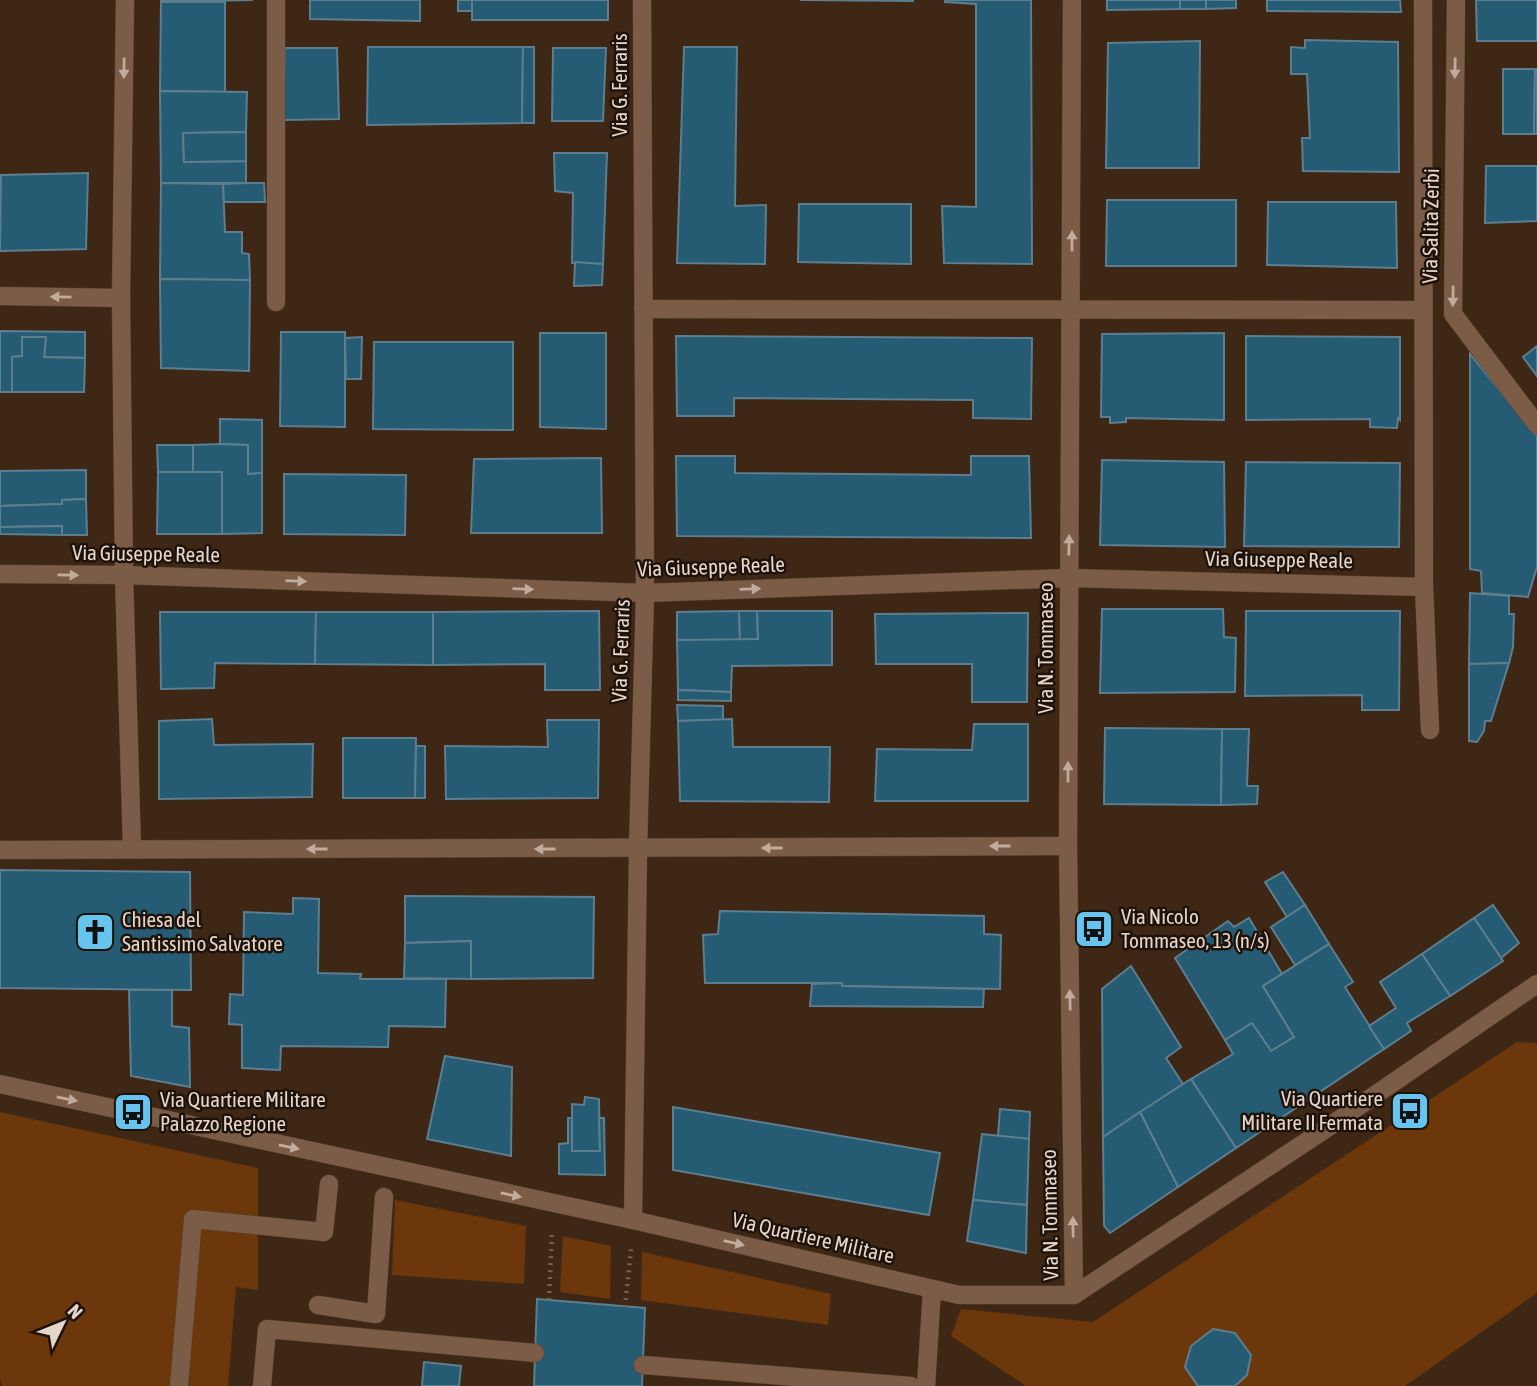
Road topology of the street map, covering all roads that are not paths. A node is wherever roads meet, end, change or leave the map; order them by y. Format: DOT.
graph roads {
  1 [pos="125,0"];
  2 [pos="276,0"];
  3 [pos="642,0"];
  4 [pos="1072,0"];
  5 [pos="1423,0"];
  6 [pos="1456,0"];
  7 [pos="0,296"];
  8 [pos="121,298"];
  9 [pos="276,302"];
  10 [pos="643,309"];
  11 [pos="1072,309"];
  12 [pos="1422,310"];
  13 [pos="1537,425"];
  14 [pos="0,574"];
  15 [pos="124,575"];
  16 [pos="1069,578"];
  17 [pos="1424,587"];
  18 [pos="645,593"];
  19 [pos="1430,730"];
  20 [pos="1068,846"];
  21 [pos="132,849"];
  22 [pos="638,849"];
  23 [pos="0,850"];
  24 [pos="1537,984"];
  25 [pos="0,1084"];
  26 [pos="329,1184"];
  27 [pos="384,1197"];
  28 [pos="633,1220"];
  29 [pos="932,1289"];
  30 [pos="1074,1295"];
  31 [pos="318,1305"];
  32 [pos="536,1353"];
  33 [pos="643,1365"];
  34 [pos="179,1386"];
  35 [pos="262,1386"];
  36 [pos="911,1386"];
  37 [pos="926,1386"];
  1 -- 8 [label="street, one-way"];
  2 -- 9 [label="street"];
  3 -- 10 [label="street, Via G. Ferraris"];
  11 -- 4 [label="street, Via N. Tommaseo, one-way"];
  5 -- 12 [label="street"];
  6 -- 13 [label="street, Via Salita Zerbi, one-way"];
  8 -- 7 [label="street, one-way"];
  8 -- 15 [label="street"];
  10 -- 11 [label="street"];
  10 -- 18 [label="street, Via G. Ferraris"];
  11 -- 12 [label="street"];
  16 -- 11 [label="street, Via N. Tommaseo, one-way"];
  12 -- 17 [label="street"];
  14 -- 15 [label="street, Via Giuseppe Reale, one-way"];
  15 -- 18 [label="street, Via Giuseppe Reale, one-way"];
  15 -- 21 [label="street"];
  16 -- 17 [label="street, Via Giuseppe Reale"];
  18 -- 16 [label="street, Via Giuseppe Reale, one-way"];
  20 -- 16 [label="street, Via N. Tommaseo, one-way"];
  17 -- 19 [label="street"];
  18 -- 22 [label="street, Via G. Ferraris"];
  20 -- 22 [label="street, one-way"];
  30 -- 20 [label="street, Via N. Tommaseo, one-way"];
  22 -- 21 [label="street, one-way"];
  21 -- 23 [label="street"];
  22 -- 28 [label="street, Via G. Ferraris"];
  24 -- 30 [label="street"];
  25 -- 28 [label="street, Via Quartiere Militare, one-way"];
  26 -- 34 [label="street"];
  27 -- 31 [label="street"];
  28 -- 29 [label="street, Via Quartiere Militare, one-way"];
  29 -- 30 [label="street, Via Quartiere Militare"];
  29 -- 37 [label="street"];
  32 -- 35 [label="street"];
  33 -- 36 [label="street"];
}
